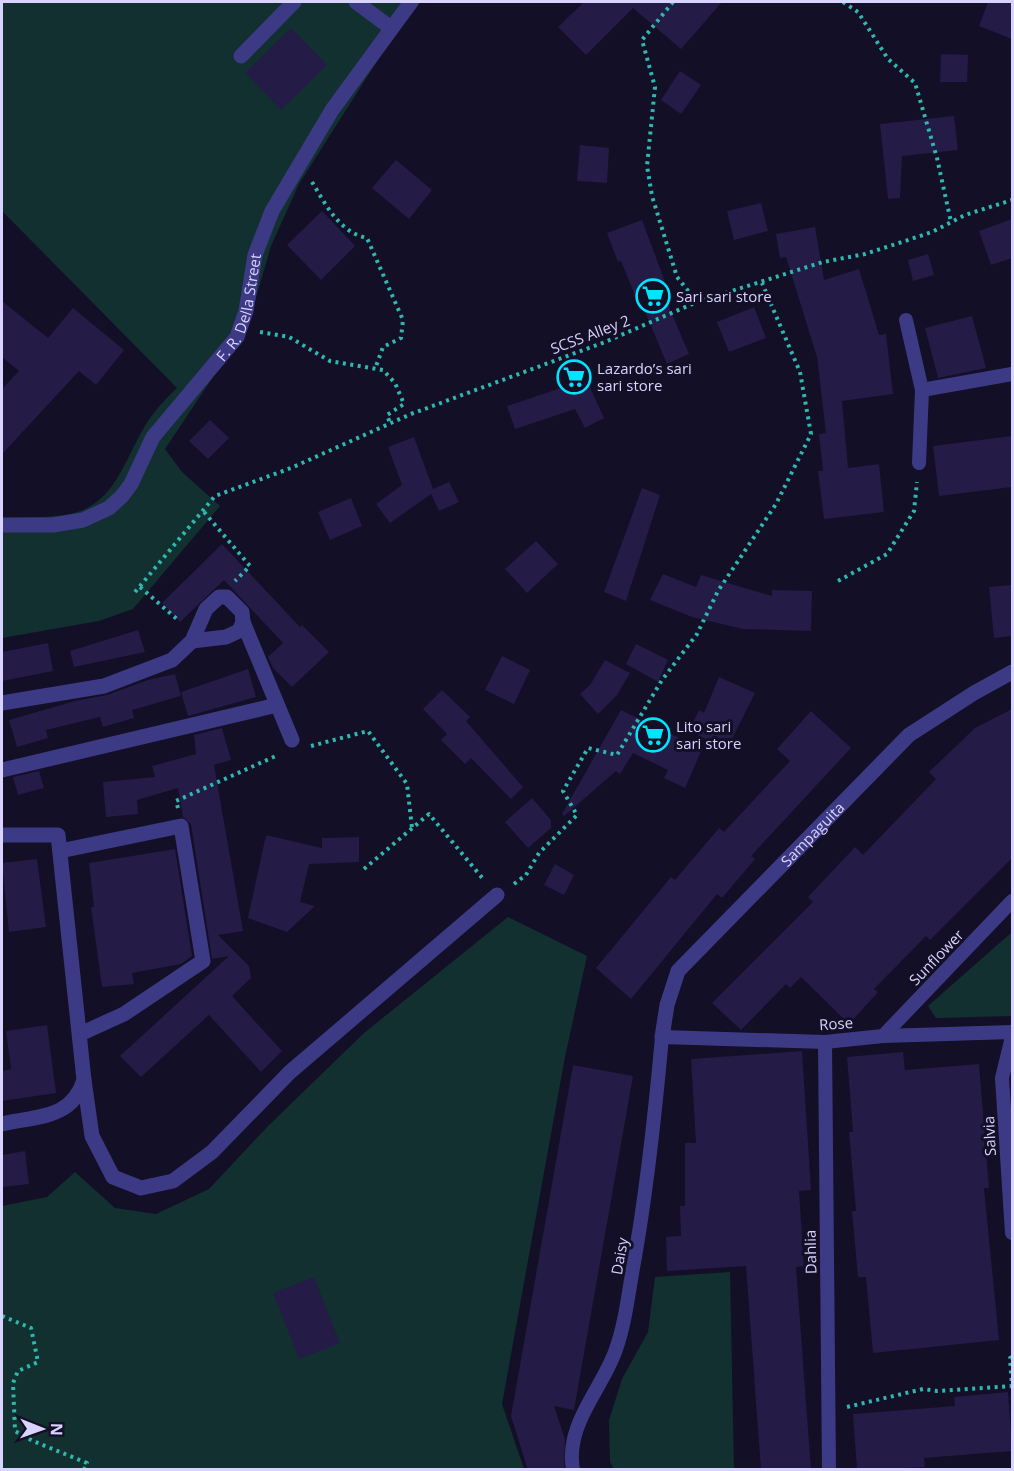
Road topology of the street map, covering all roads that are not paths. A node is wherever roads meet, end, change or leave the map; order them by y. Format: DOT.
graph roads {
  1 [pos="294,2"];
  2 [pos="356,2"];
  3 [pos="411,2"];
  4 [pos="391,28"];
  5 [pos="241,56"];
  6 [pos="906,320"];
  7 [pos="1012,374"];
  8 [pos="922,390"];
  9 [pos="919,463"];
  10 [pos="2,525"];
  11 [pos="243,622"];
  12 [pos="193,638"];
  13 [pos="1012,672"];
  14 [pos="2,703"];
  15 [pos="277,705"];
  16 [pos="297,744"];
  17 [pos="2,770"];
  18 [pos="2,836"];
  19 [pos="60,851"];
  20 [pos="497,895"];
  21 [pos="1012,901"];
  22 [pos="1012,1032"];
  23 [pos="80,1034"];
  24 [pos="883,1036"];
  25 [pos="662,1037"];
  26 [pos="1012,1037"];
  27 [pos="825,1042"];
  28 [pos="84,1080"];
  29 [pos="2,1124"];
  30 [pos="1012,1233"];
  31 [pos="830,1465"];
  32 [pos="573,1470"];
  1 -- 5 [label="street"];
  2 -- 4 [label="street"];
  3 -- 4 [label="street, F. R. Della Street"];
  4 -- 10 [label="street, F. R. Della Street"];
  6 -- 8 [label="lane"];
  7 -- 8 [label="lane"];
  8 -- 9 [label="lane"];
  11 -- 12 [label="street"];
  11 -- 12 [label="street"];
  11 -- 15 [label="street"];
  12 -- 14 [label="street"];
  13 -- 25 [label="street, Sampaguita"];
  15 -- 16 [label="street"];
  15 -- 17 [label="street"];
  18 -- 19 [label="street"];
  19 -- 23 [label="street"];
  19 -- 23 [label="street"];
  20 -- 28 [label="street"];
  21 -- 24 [label="lane, Sunflower"];
  22 -- 24 [label="lane, Rose"];
  23 -- 28 [label="street"];
  24 -- 27 [label="lane, Rose"];
  25 -- 27 [label="lane, Rose"];
  25 -- 32 [label="lane, Daisy"];
  26 -- 30 [label="lane, Salvia"];
  27 -- 31 [label="lane, Dahlia"];
  28 -- 29 [label="street"];
}
